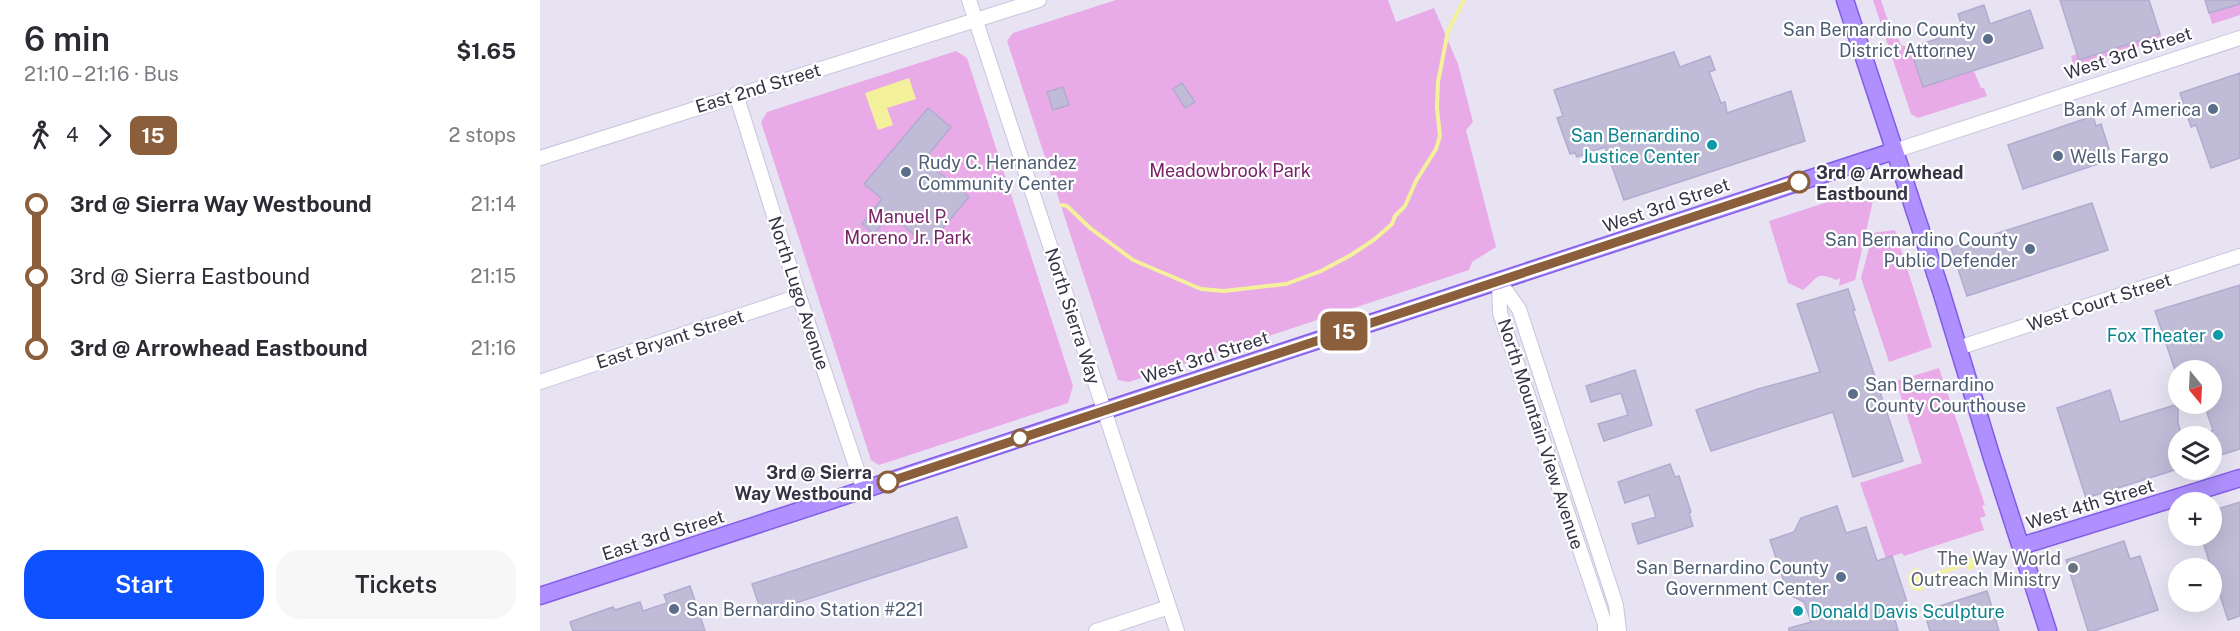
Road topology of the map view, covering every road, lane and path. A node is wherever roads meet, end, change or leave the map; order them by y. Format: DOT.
graph roads {
  1 [pos="969,0"];
  2 [pos="1039,0"];
  3 [pos="1845,0"];
  4 [pos="976,20"];
  5 [pos="2240,38"];
  6 [pos="736,94"];
  7 [pos="1894,151"];
  8 [pos="540,158"];
  9 [pos="2240,256"];
  10 [pos="1499,281"];
  11 [pos="799,296"];
  12 [pos="1958,348"];
  13 [pos="540,382"];
  14 [pos="1105,411"];
  15 [pos="2240,478"];
  16 [pos="864,490"];
  17 [pos="2020,546"];
  18 [pos="540,596"];
  19 [pos="1169,607"];
  20 [pos="1096,631"];
  21 [pos="1177,631"];
  22 [pos="1605,631"];
  23 [pos="1619,631"];
  24 [pos="2048,631"];
  1 -- 4 [label="street, North Sierra Way"];
  2 -- 4 [label="street, East 2nd Street"];
  3 -- 7 [label="main road"];
  4 -- 6 [label="street, East 2nd Street"];
  4 -- 14 [label="street, North Sierra Way"];
  5 -- 7 [label="street, West 3rd Street"];
  6 -- 8 [label="street, East 2nd Street"];
  6 -- 11 [label="street, North Lugo Avenue"];
  7 -- 10 [label="main road, West 3rd Street"];
  7 -- 12 [label="main road"];
  9 -- 12 [label="street, West Court Street"];
  10 -- 14 [label="main road, West 3rd Street"];
  10 -- 22 [label="street, North Mountain View Avenue"];
  10 -- 23 [label="street, North Mountain View Avenue"];
  11 -- 13 [label="street, East Bryant Street"];
  11 -- 16 [label="street, North Lugo Avenue"];
  12 -- 17 [label="main road"];
  14 -- 16 [label="main road, East 3rd Street"];
  14 -- 19 [label="street, North Sierra Way"];
  15 -- 17 [label="main road, West 4th Street"];
  16 -- 18 [label="main road, East 3rd Street"];
  17 -- 24 [label="main road"];
  19 -- 20 [label="street"];
  19 -- 21 [label="street, North Sierra Way"];
}
